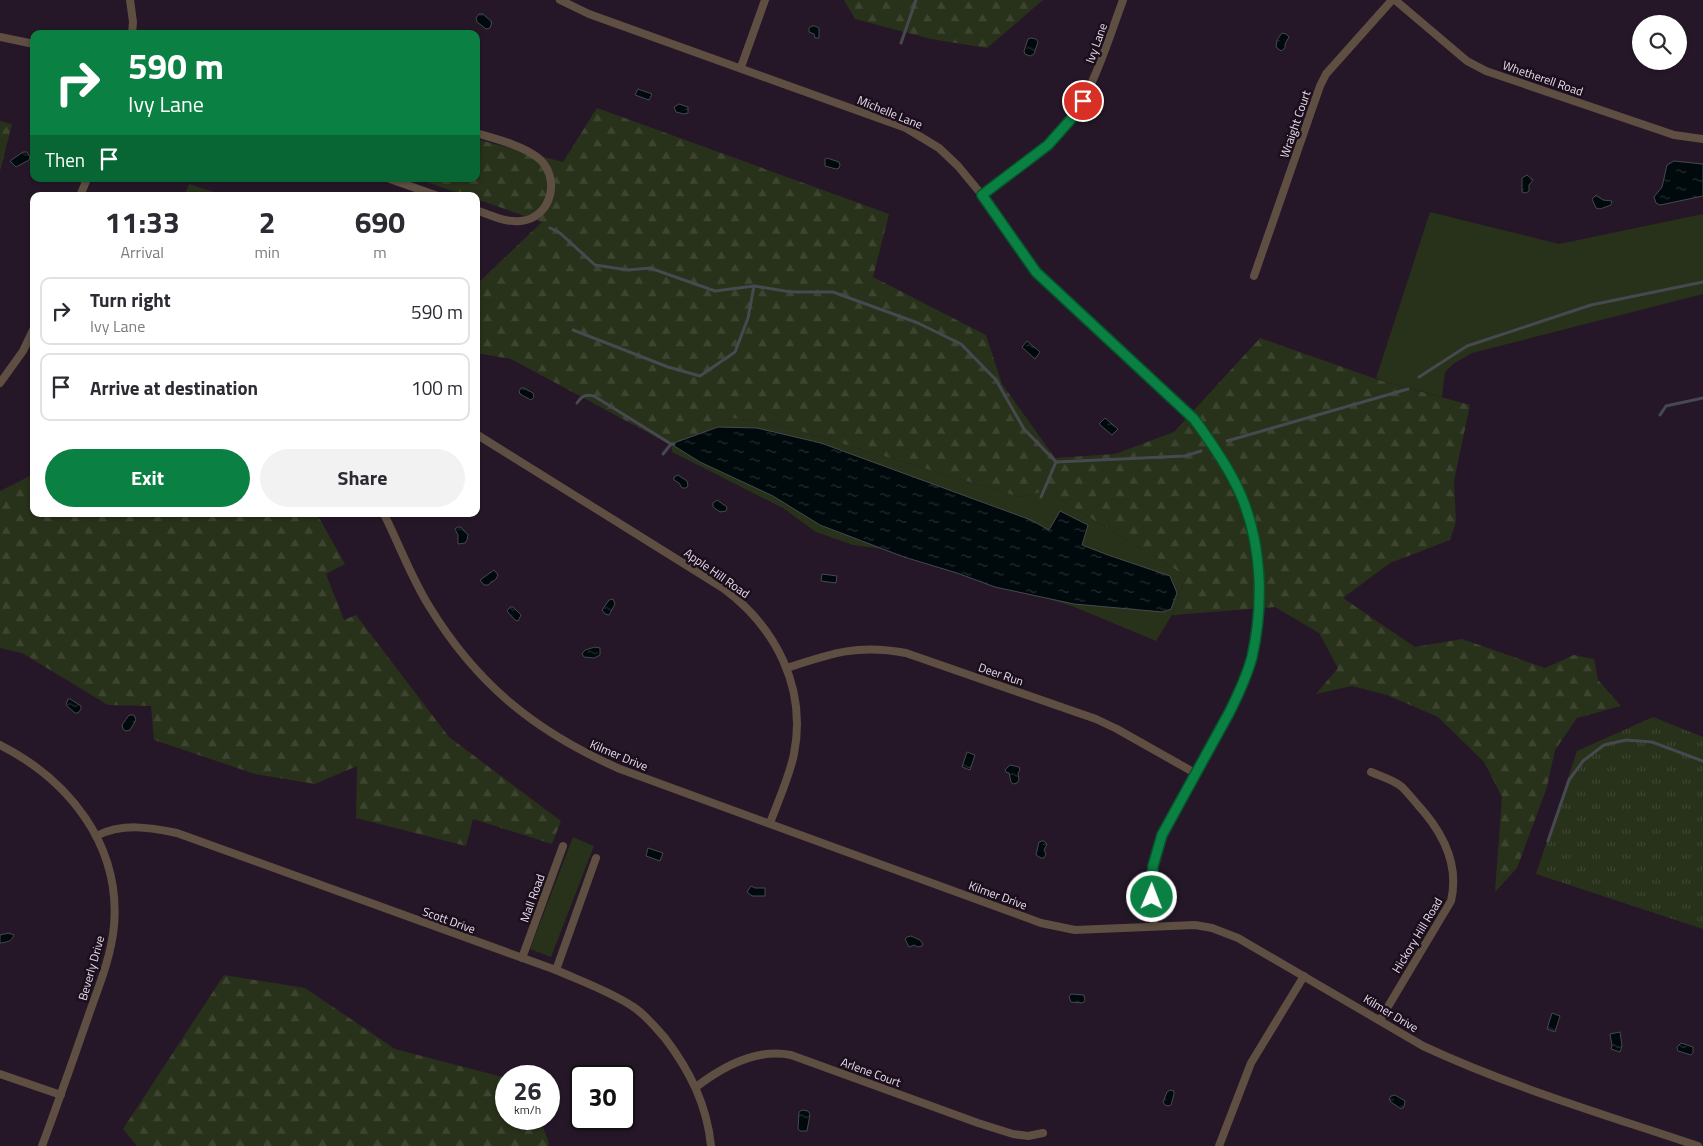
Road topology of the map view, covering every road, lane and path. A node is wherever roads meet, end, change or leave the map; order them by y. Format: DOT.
graph roads {
  1 [pos="130,0"];
  2 [pos="560,0"];
  3 [pos="765,0"];
  4 [pos="1123,0"];
  5 [pos="1393,0"];
  6 [pos="132,30"];
  7 [pos="0,37"];
  8 [pos="30,43"];
  9 [pos="741,68"];
  10 [pos="480,134"];
  11 [pos="1703,139"];
  12 [pos="405,182"];
  13 [pos="428,192"];
  14 [pos="982,195"];
  15 [pos="480,211"];
  16 [pos="1254,276"];
  17 [pos="30,336"];
  18 [pos="0,383"];
  19 [pos="480,436"];
  20 [pos="385,517"];
  21 [pos="787,668"];
  22 [pos="0,745"];
  23 [pos="1371,772"];
  24 [pos="1195,773"];
  25 [pos="770,823"];
  26 [pos="96,836"];
  27 [pos="563,846"];
  28 [pos="596,858"];
  29 [pos="1154,925"];
  30 [pos="522,958"];
  31 [pos="556,970"];
  32 [pos="1304,976"];
  33 [pos="1380,1020"];
  34 [pos="0,1074"];
  35 [pos="696,1086"];
  36 [pos="60,1096"];
  37 [pos="1043,1133"];
  38 [pos="42,1146"];
  39 [pos="712,1146"];
  40 [pos="1220,1146"];
  41 [pos="1698,1146"];
  1 -- 6 [label="street"];
  2 -- 9 [label="street, Michelle Lane"];
  3 -- 9 [label="street"];
  4 -- 14 [label="street, Ivy Lane"];
  5 -- 11 [label="street, Whetherell Road"];
  5 -- 16 [label="street, Wraight Court"];
  7 -- 8 [label="street"];
  9 -- 14 [label="street, Michelle Lane"];
  10 -- 15 [label="street"];
  12 -- 13 [label="street"];
  14 -- 24 [label="street, Michelle Lane"];
  17 -- 18 [label="street"];
  19 -- 21 [label="street, Apple Hill Road"];
  20 -- 25 [label="street, Kilmer Drive"];
  21 -- 24 [label="street, Deer Run"];
  21 -- 25 [label="street, Apple Hill Road"];
  22 -- 26 [label="street, Beverly Drive"];
  23 -- 33 [label="street, Hickory Hill Road"];
  24 -- 29 [label="street, Michelle Lane"];
  25 -- 29 [label="street, Kilmer Drive"];
  26 -- 30 [label="street, Scott Drive"];
  26 -- 36 [label="street, Beverly Drive"];
  27 -- 30 [label="street, Mall Road"];
  28 -- 31 [label="street"];
  29 -- 32 [label="street, Kilmer Drive"];
  30 -- 31 [label="street, Scott Drive"];
  31 -- 35 [label="street, Scott Drive"];
  32 -- 33 [label="street, Kilmer Drive"];
  32 -- 40 [label="street"];
  33 -- 41 [label="street, Kilmer Drive"];
  34 -- 36 [label="street"];
  35 -- 37 [label="street, Arlene Court"];
  35 -- 39 [label="street, Scott Drive"];
  36 -- 38 [label="street, Beverly Drive"];
}
